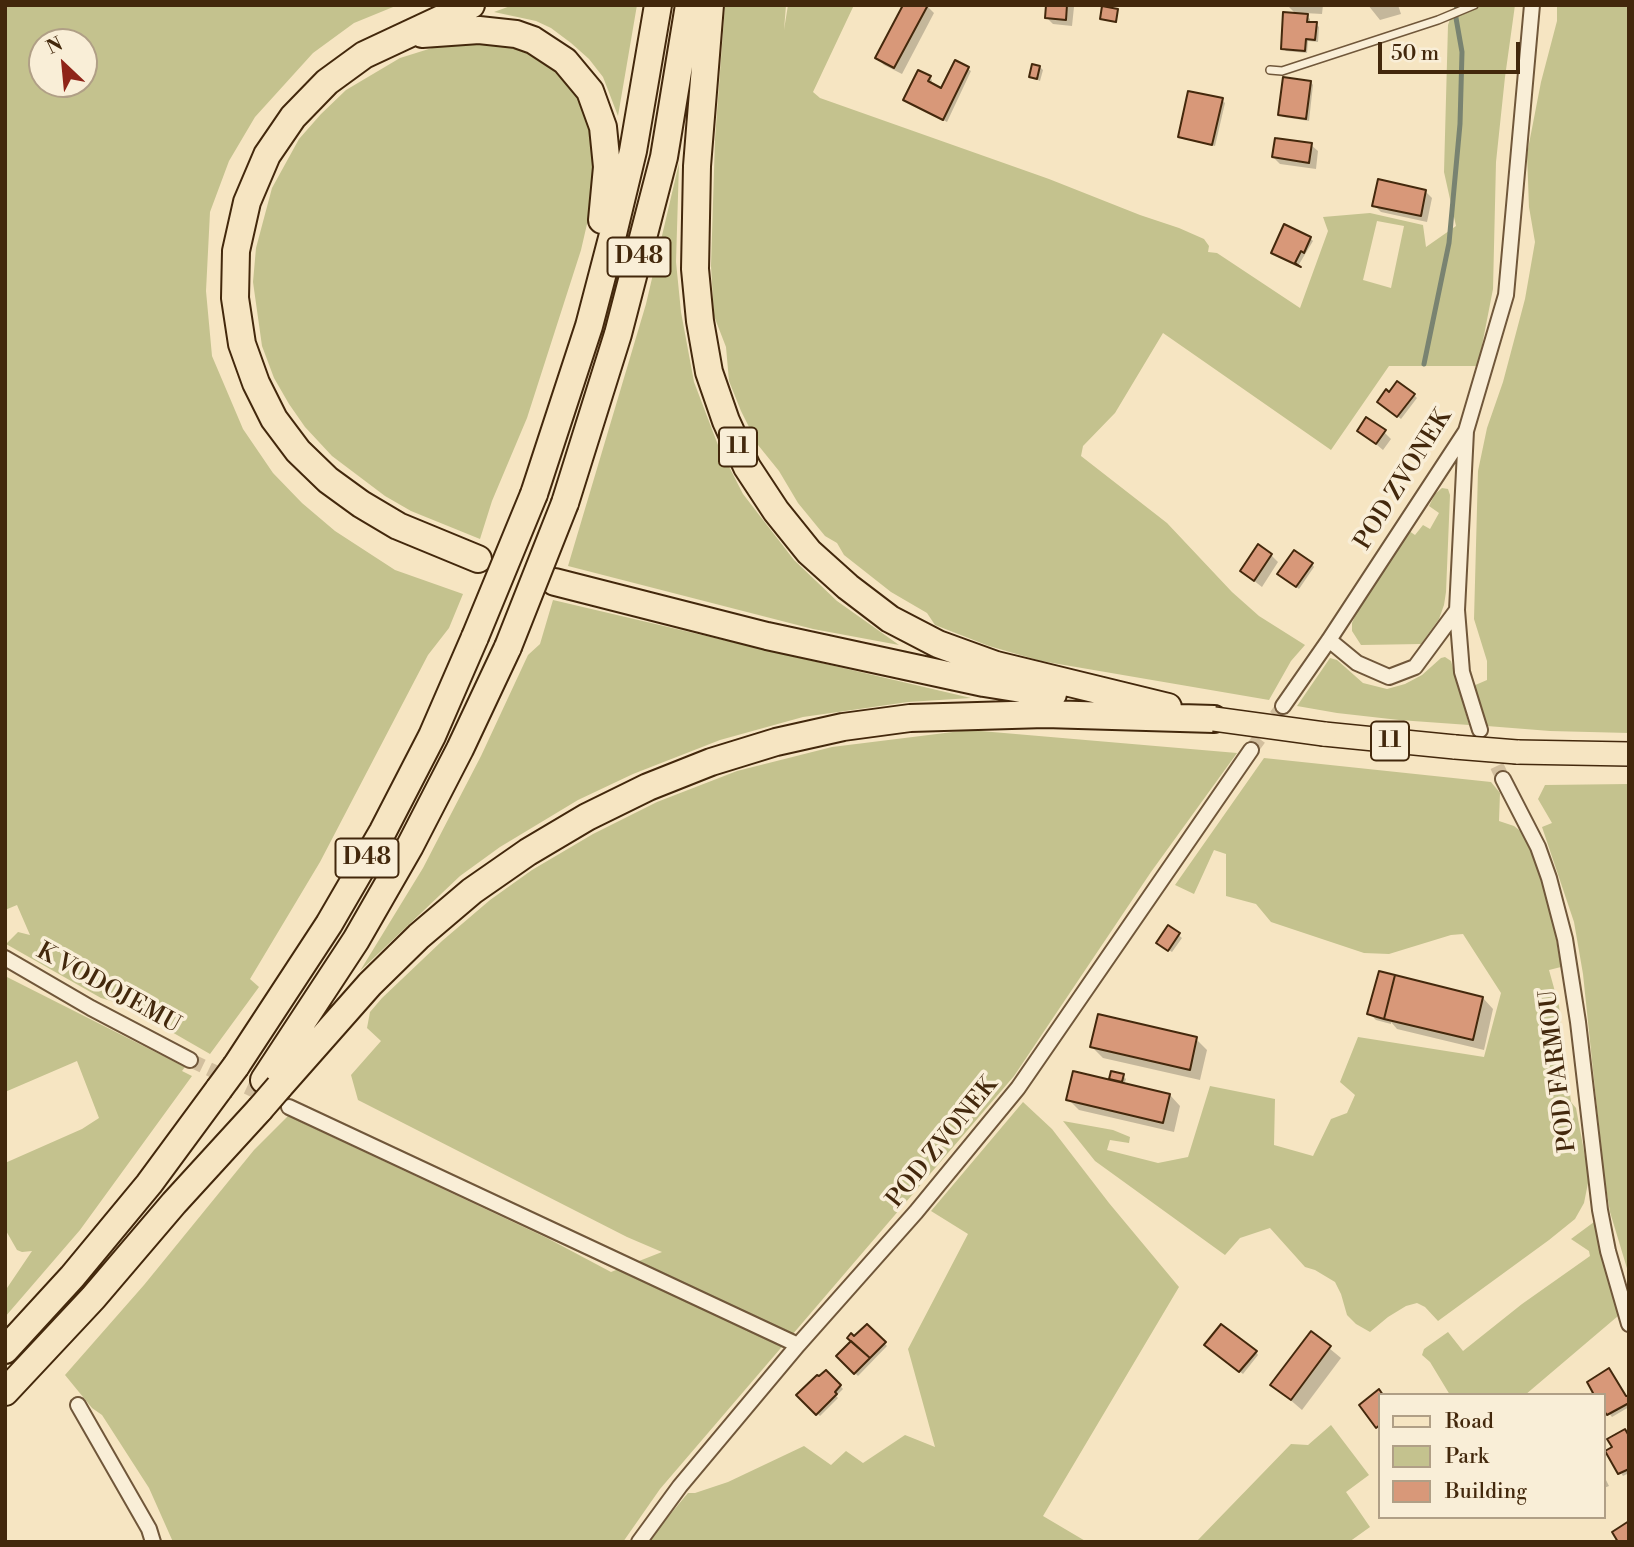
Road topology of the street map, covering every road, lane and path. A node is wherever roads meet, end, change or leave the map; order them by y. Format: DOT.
graph roads {
  1 [pos="471,5"];
  2 [pos="658,5"];
  3 [pos="689,5"];
  4 [pos="710,5"];
  5 [pos="1531,5"];
  6 [pos="1472,7"];
  7 [pos="406,35"];
  8 [pos="1270,70"];
  9 [pos="589,326"];
  10 [pos="1466,431"];
  11 [pos="478,559"];
  12 [pos="555,582"];
  13 [pos="1457,610"];
  14 [pos="1329,640"];
  15 [pos="1283,706"];
  16 [pos="1214,719"];
  17 [pos="1480,730"];
  18 [pos="1251,750"];
  19 [pos="1629,754"];
  20 [pos="1503,779"];
  21 [pos="5,958"];
  22 [pos="190,1060"];
  23 [pos="277,1091"];
  24 [pos="1629,1324"];
  25 [pos="798,1345"];
  26 [pos="5,1350"];
  27 [pos="5,1392"];
  28 [pos="78,1405"];
  29 [pos="153,1542"];
  30 [pos="639,1542"];
  1 -- 7 [label="highway"];
  2 -- 9 [label="highway, D48"];
  3 -- 23 [label="highway, D48, bridge"];
  4 -- 16 [label="highway, 11"];
  5 -- 10 [label="street, POD ZVONEK"];
  6 -- 8 [label="lane"];
  7 -- 9 [label="highway"];
  7 -- 11 [label="highway"];
  9 -- 26 [label="highway, D48, bridge"];
  10 -- 13 [label="street"];
  10 -- 14 [label="street, POD ZVONEK"];
  12 -- 16 [label="highway, 11"];
  13 -- 14 [label="street"];
  13 -- 17 [label="street"];
  14 -- 15 [label="street, POD ZVONEK"];
  16 -- 19 [label="main road, 11, bridge"];
  16 -- 23 [label="highway"];
  18 -- 25 [label="street, POD ZVONEK"];
  20 -- 24 [label="street, POD FARMOU"];
  21 -- 22 [label="street, K VODOJEMU"];
  23 -- 25 [label="street"];
  23 -- 27 [label="highway, D48"];
  25 -- 30 [label="street, POD ZVONEK"];
  28 -- 29 [label="street"];
}
